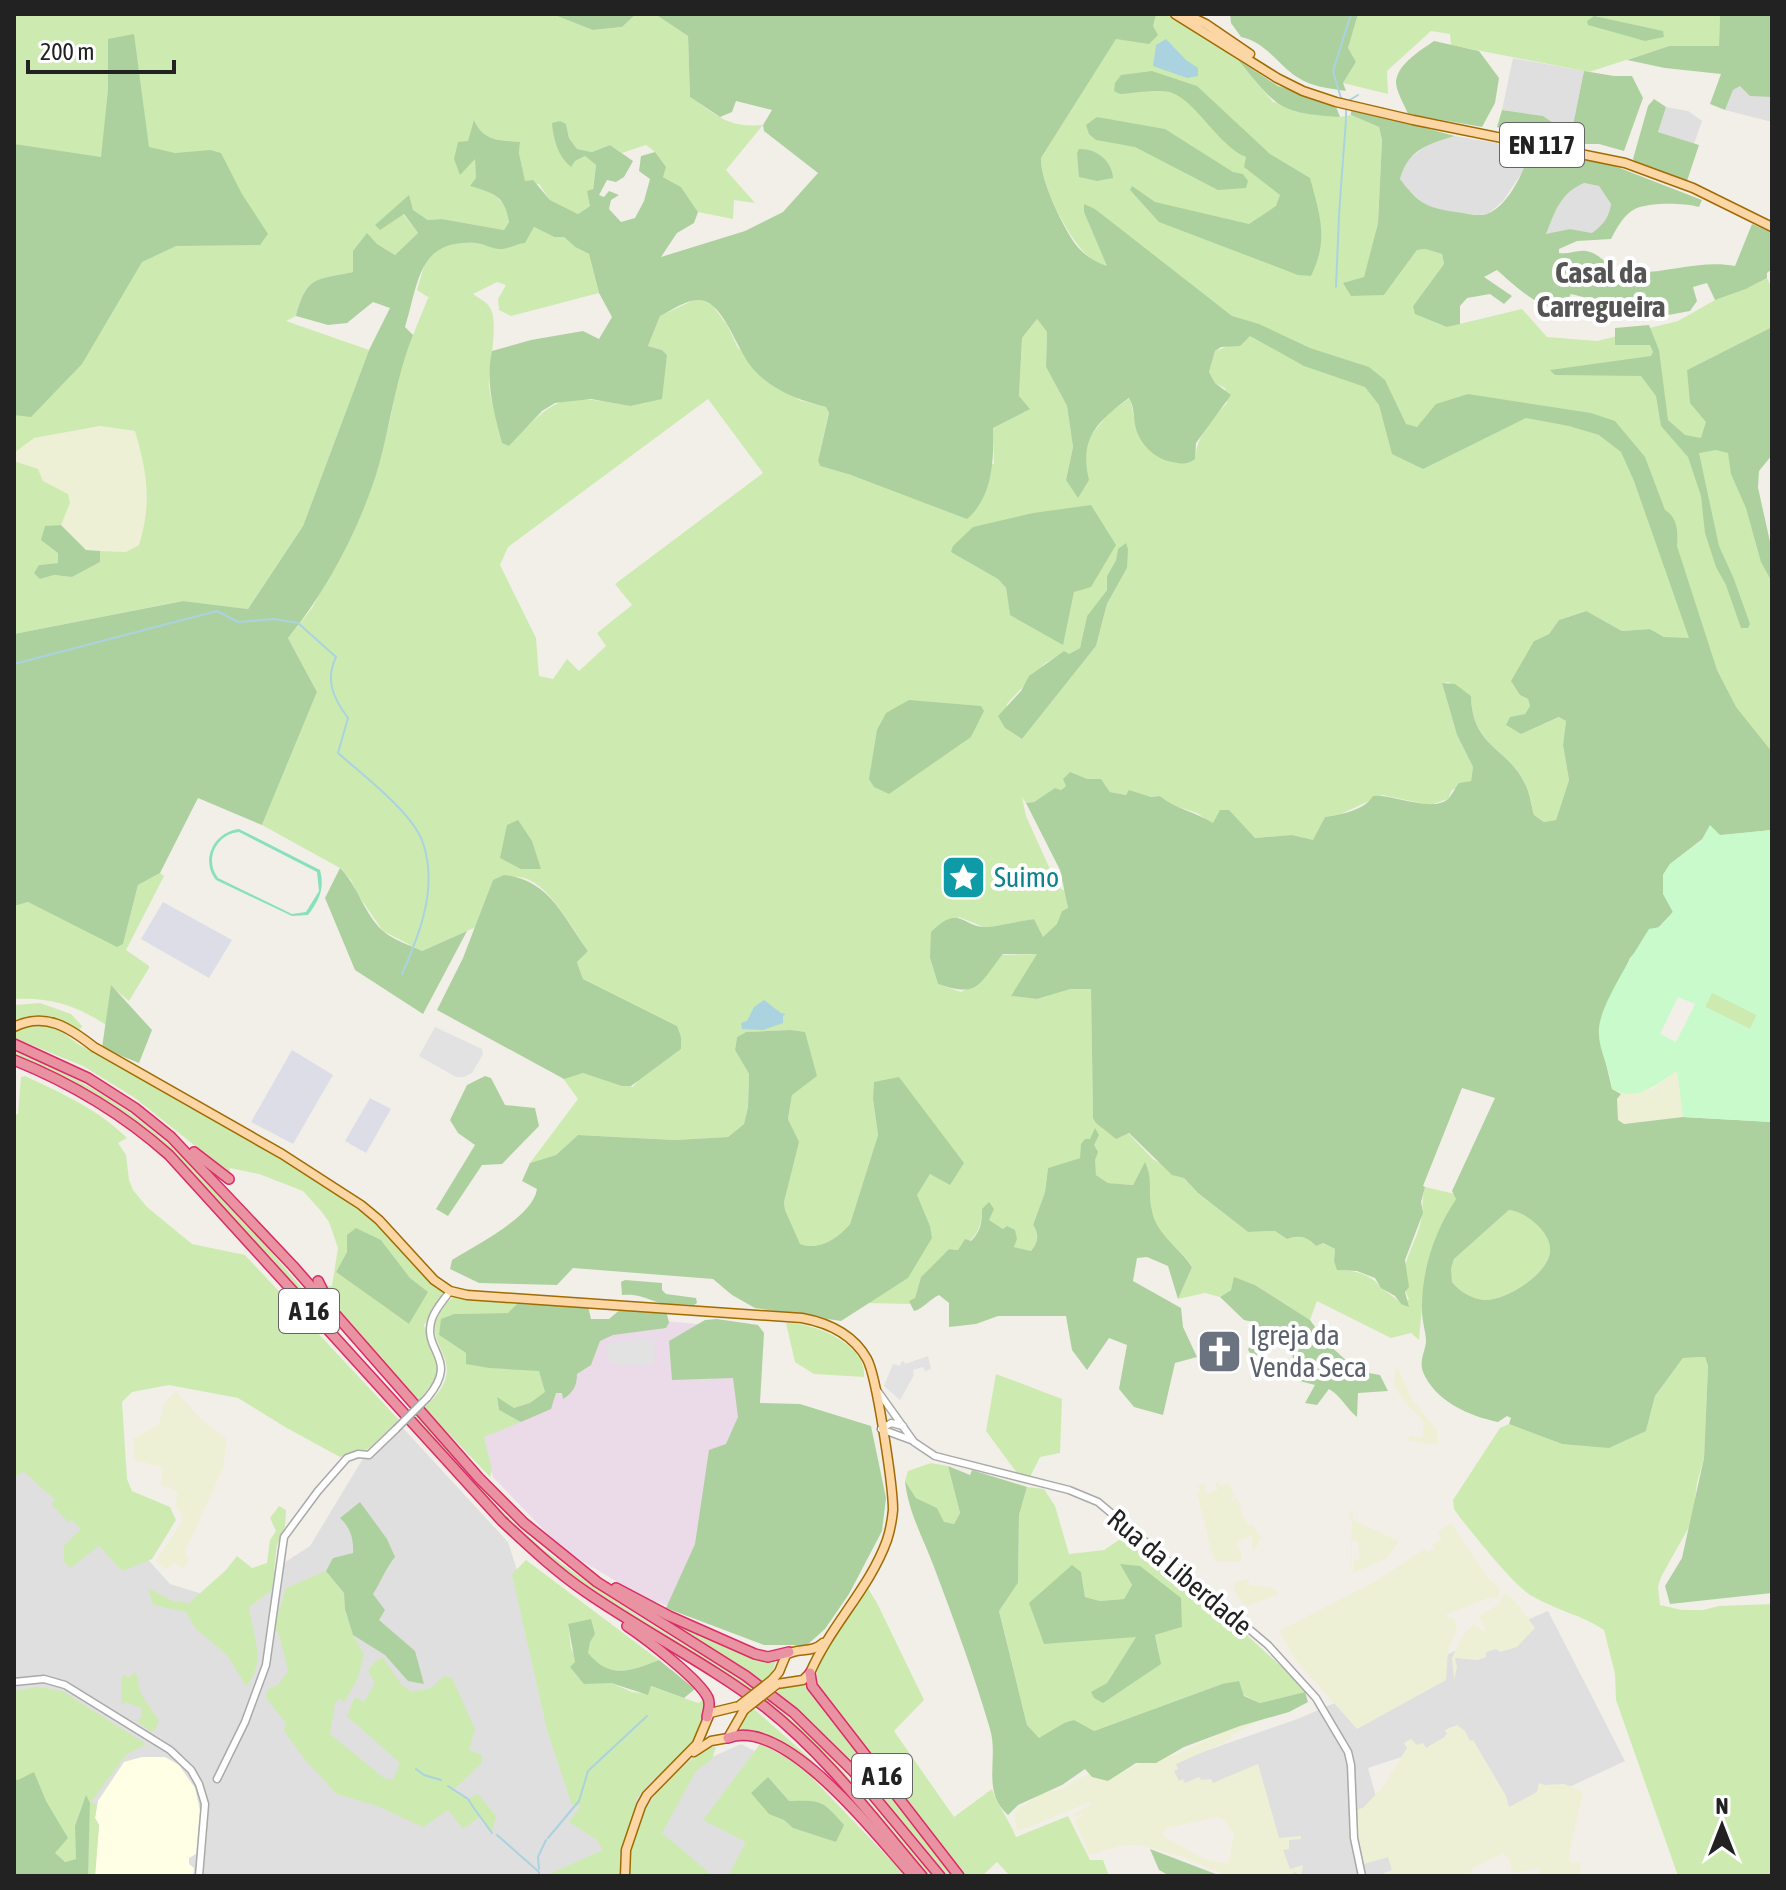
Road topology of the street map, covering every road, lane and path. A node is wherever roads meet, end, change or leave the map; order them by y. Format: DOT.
graph roads {
  1 [pos="1176,14"];
  2 [pos="1185,14"];
  3 [pos="1206,24"];
  4 [pos="1211,36"];
  5 [pos="1303,91"];
  6 [pos="1772,227"];
  7 [pos="14,1027"];
  8 [pos="14,1044"];
  9 [pos="14,1060"];
  10 [pos="87,1095"];
  11 [pos="120,1123"];
  12 [pos="183,1147"];
  13 [pos="229,1179"];
  14 [pos="244,1247"];
  15 [pos="318,1281"];
  16 [pos="289,1290"];
  17 [pos="450,1291"];
  18 [pos="338,1319"];
  19 [pos="874,1383"];
  20 [pos="903,1426"];
  21 [pos="881,1429"];
  22 [pos="902,1436"];
  23 [pos="914,1442"];
  24 [pos="884,1449"];
  25 [pos="564,1557"];
  26 [pos="584,1591"];
  27 [pos="831,1634"];
  28 [pos="789,1652"];
  29 [pos="803,1652"];
  30 [pos="781,1667"];
  31 [pos="811,1671"];
  32 [pos="793,1681"];
  33 [pos="14,1682"];
  34 [pos="775,1682"];
  35 [pos="742,1708"];
  36 [pos="724,1710"];
  37 [pos="706,1719"];
  38 [pos="736,1725"];
  39 [pos="724,1739"];
  40 [pos="686,1757"];
  41 [pos="217,1779"];
  42 [pos="199,1876"];
  43 [pos="625,1876"];
  44 [pos="913,1876"];
  45 [pos="922,1876"];
  46 [pos="940,1876"];
  47 [pos="959,1876"];
  48 [pos="1362,1876"];
  1 -- 3 [label="main road"];
  1 -- 4 [label="main road, EN 117"];
  2 -- 3 [label="main road, EN 117"];
  3 -- 4 [label="main road"];
  3 -- 5 [label="main road, EN 117"];
  4 -- 5 [label="main road, EN 117"];
  5 -- 6 [label="main road, EN 117"];
  7 -- 17 [label="main road"];
  8 -- 12 [label="highway, A 16"];
  9 -- 10 [label="highway, A 16"];
  10 -- 11 [label="highway"];
  10 -- 16 [label="highway, A 16"];
  12 -- 13 [label="highway"];
  12 -- 18 [label="highway, A 16"];
  14 -- 16 [label="highway"];
  15 -- 18 [label="highway"];
  16 -- 26 [label="highway, A 16"];
  17 -- 19 [label="main road"];
  17 -- 41 [label="street, bridge"];
  18 -- 25 [label="highway, A 16"];
  19 -- 20 [label="street, Rua da Liberdade"];
  19 -- 21 [label="main road"];
  20 -- 21 [label="street"];
  20 -- 23 [label="street, Rua da Liberdade"];
  21 -- 22 [label="street"];
  21 -- 24 [label="main road"];
  22 -- 23 [label="street"];
  22 -- 24 [label="street"];
  23 -- 48 [label="street, Rua da Liberdade"];
  24 -- 27 [label="main road"];
  25 -- 28 [label="highway, A 16"];
  25 -- 46 [label="highway, A 16"];
  26 -- 37 [label="highway, A 16"];
  26 -- 45 [label="highway, A 16"];
  27 -- 29 [label="main road"];
  27 -- 31 [label="main road"];
  28 -- 29 [label="main road"];
  28 -- 30 [label="main road"];
  29 -- 31 [label="main road"];
  30 -- 32 [label="main road"];
  30 -- 34 [label="main road"];
  31 -- 32 [label="main road"];
  31 -- 47 [label="highway, A 16"];
  32 -- 34 [label="main road"];
  33 -- 42 [label="street"];
  34 -- 35 [label="main road, bridge"];
  35 -- 36 [label="main road"];
  35 -- 38 [label="main road"];
  36 -- 37 [label="main road"];
  36 -- 38 [label="main road"];
  37 -- 39 [label="main road"];
  37 -- 40 [label="main road"];
  38 -- 39 [label="main road"];
  39 -- 40 [label="main road"];
  39 -- 44 [label="highway, A 16"];
  40 -- 43 [label="main road"];
}
